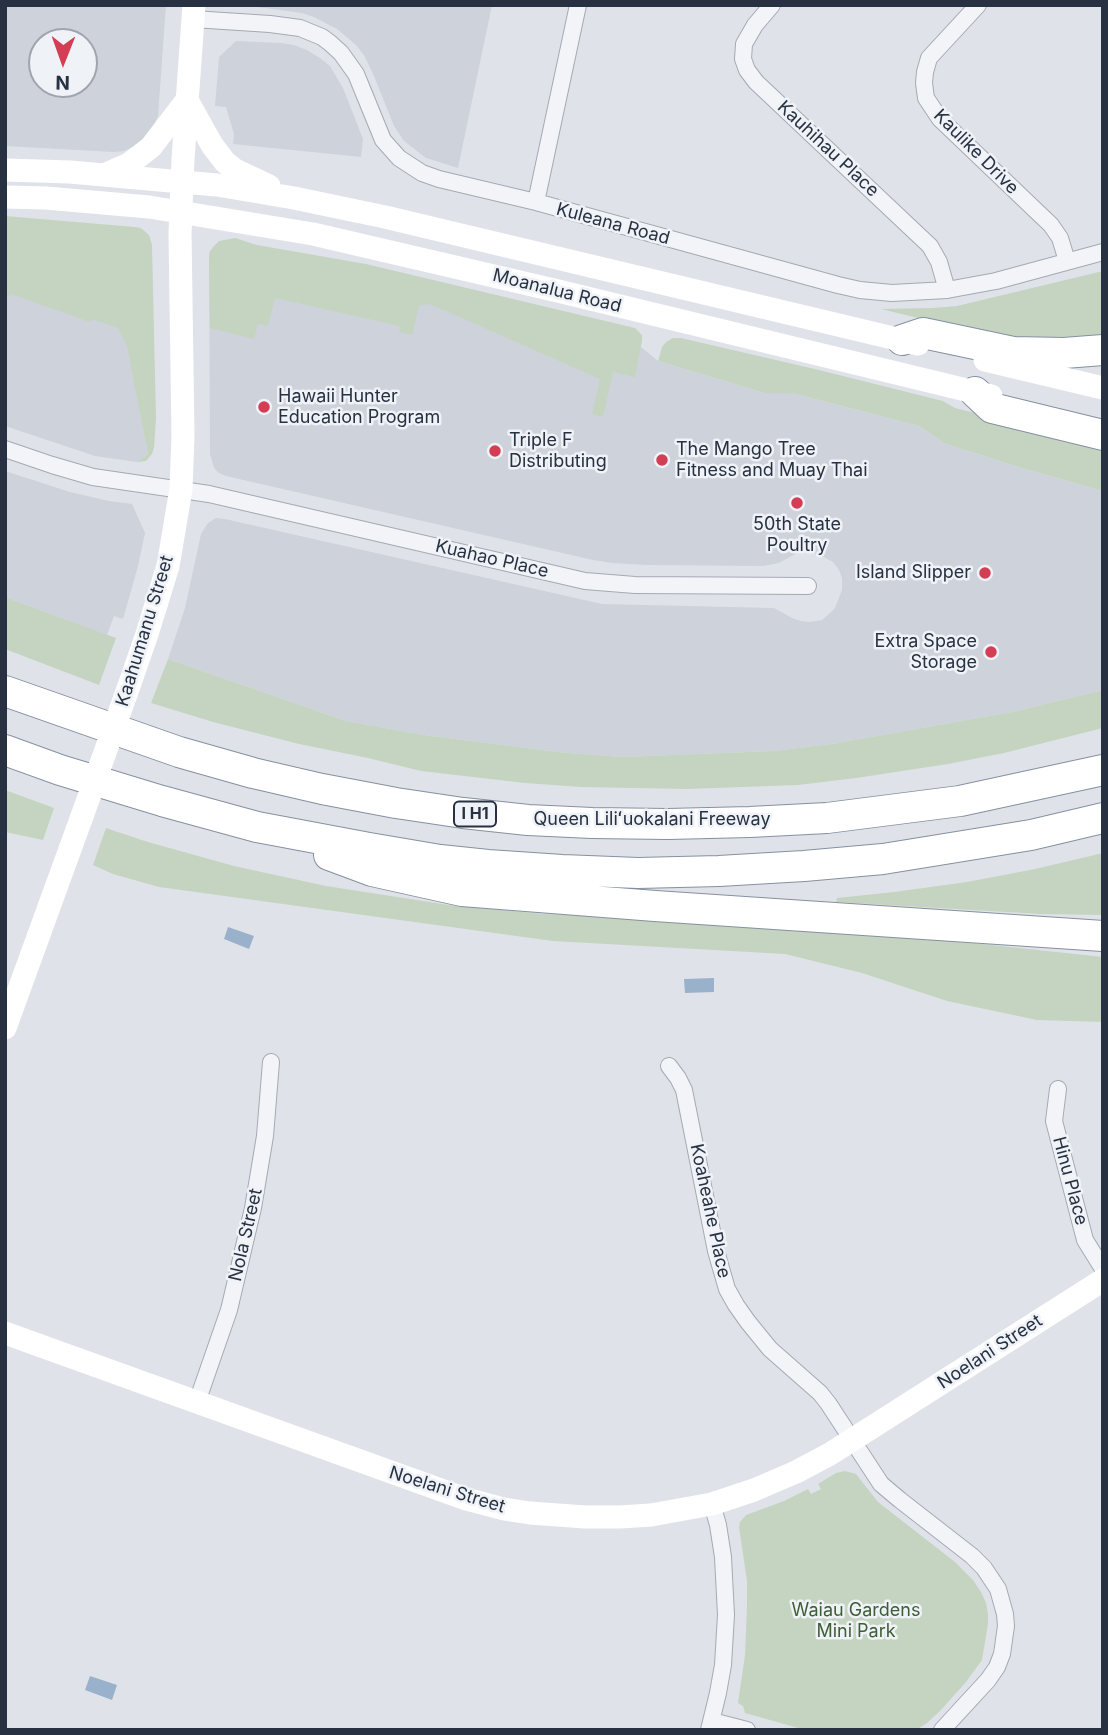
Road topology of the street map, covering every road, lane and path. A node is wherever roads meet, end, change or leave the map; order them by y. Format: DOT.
graph roads {
  1 [pos="578,5"];
  2 [pos="772,5"];
  3 [pos="978,5"];
  4 [pos="194,12"];
  5 [pos="187,100"];
  6 [pos="5,170"];
  7 [pos="105,175"];
  8 [pos="182,182"];
  9 [pos="5,197"];
  10 [pos="294,198"];
  11 [pos="536,202"];
  12 [pos="181,212"];
  13 [pos="1103,252"];
  14 [pos="1067,261"];
  15 [pos="947,290"];
  16 [pos="902,340"];
  17 [pos="1103,350"];
  18 [pos="1103,388"];
  19 [pos="975,392"];
  20 [pos="1103,423"];
  21 [pos="1103,435"];
  22 [pos="5,449"];
  23 [pos="181,489"];
  24 [pos="808,586"];
  25 [pos="5,691"];
  26 [pos="1103,748"];
  27 [pos="5,750"];
  28 [pos="1103,770"];
  29 [pos="960,801"];
  30 [pos="1103,818"];
  31 [pos="257,827"];
  32 [pos="1103,936"];
  33 [pos="5,1028"];
  34 [pos="271,1062"];
  35 [pos="669,1066"];
  36 [pos="1058,1089"];
  37 [pos="1103,1269"];
  38 [pos="1103,1280"];
  39 [pos="5,1333"];
  40 [pos="197,1402"];
  41 [pos="853,1440"];
  42 [pos="712,1504"];
  43 [pos="710,1725"];
  44 [pos="747,1730"];
  45 [pos="942,1730"];
  1 -- 11 [label="street"];
  2 -- 15 [label="street, Kauhihau Place"];
  3 -- 14 [label="street, Kaulike Drive"];
  4 -- 5 [label="main road, Kaahumanu Street"];
  4 -- 11 [label="street, Kuleana Road"];
  5 -- 7 [label="main road"];
  5 -- 8 [label="main road, Kaahumanu Street"];
  5 -- 10 [label="main road"];
  6 -- 7 [label="main road, Moanalua Road"];
  7 -- 8 [label="main road, Moanalua Road"];
  8 -- 10 [label="main road, Moanalua Road"];
  8 -- 12 [label="main road, Kaahumanu Street"];
  9 -- 12 [label="main road, Moanalua Road"];
  10 -- 16 [label="main road, Moanalua Road"];
  11 -- 15 [label="street, Kuleana Road"];
  12 -- 19 [label="main road, Moanalua Road"];
  12 -- 23 [label="main road, Kaahumanu Street"];
  13 -- 14 [label="street, Kuleana Road"];
  14 -- 15 [label="street, Kuleana Road"];
  16 -- 17 [label="highway"];
  16 -- 18 [label="main road, Moanalua Road"];
  19 -- 20 [label="main road, Moanalua Road"];
  19 -- 21 [label="highway"];
  22 -- 23 [label="street, Kuahao Place"];
  23 -- 24 [label="street, Kuahao Place"];
  23 -- 33 [label="main road, Kaahumanu Street, bridge"];
  25 -- 29 [label="highway, Queen Liliʻuokalani Freeway / I H1"];
  26 -- 29 [label="highway"];
  27 -- 31 [label="highway"];
  28 -- 29 [label="highway, Queen Liliʻuokalani Freeway / I H1"];
  30 -- 31 [label="highway"];
  31 -- 32 [label="highway"];
  34 -- 40 [label="street, Nola Street"];
  35 -- 41 [label="street, Koaheahe Place"];
  36 -- 37 [label="street, Hinu Place"];
  38 -- 41 [label="main road, Noelani Street"];
  39 -- 40 [label="main road, Noelani Street"];
  40 -- 42 [label="main road, Noelani Street"];
  41 -- 42 [label="main road, Noelani Street"];
  41 -- 45 [label="street, Koaheahe Place"];
  42 -- 43 [label="street"];
  43 -- 44 [label="street"];
}
